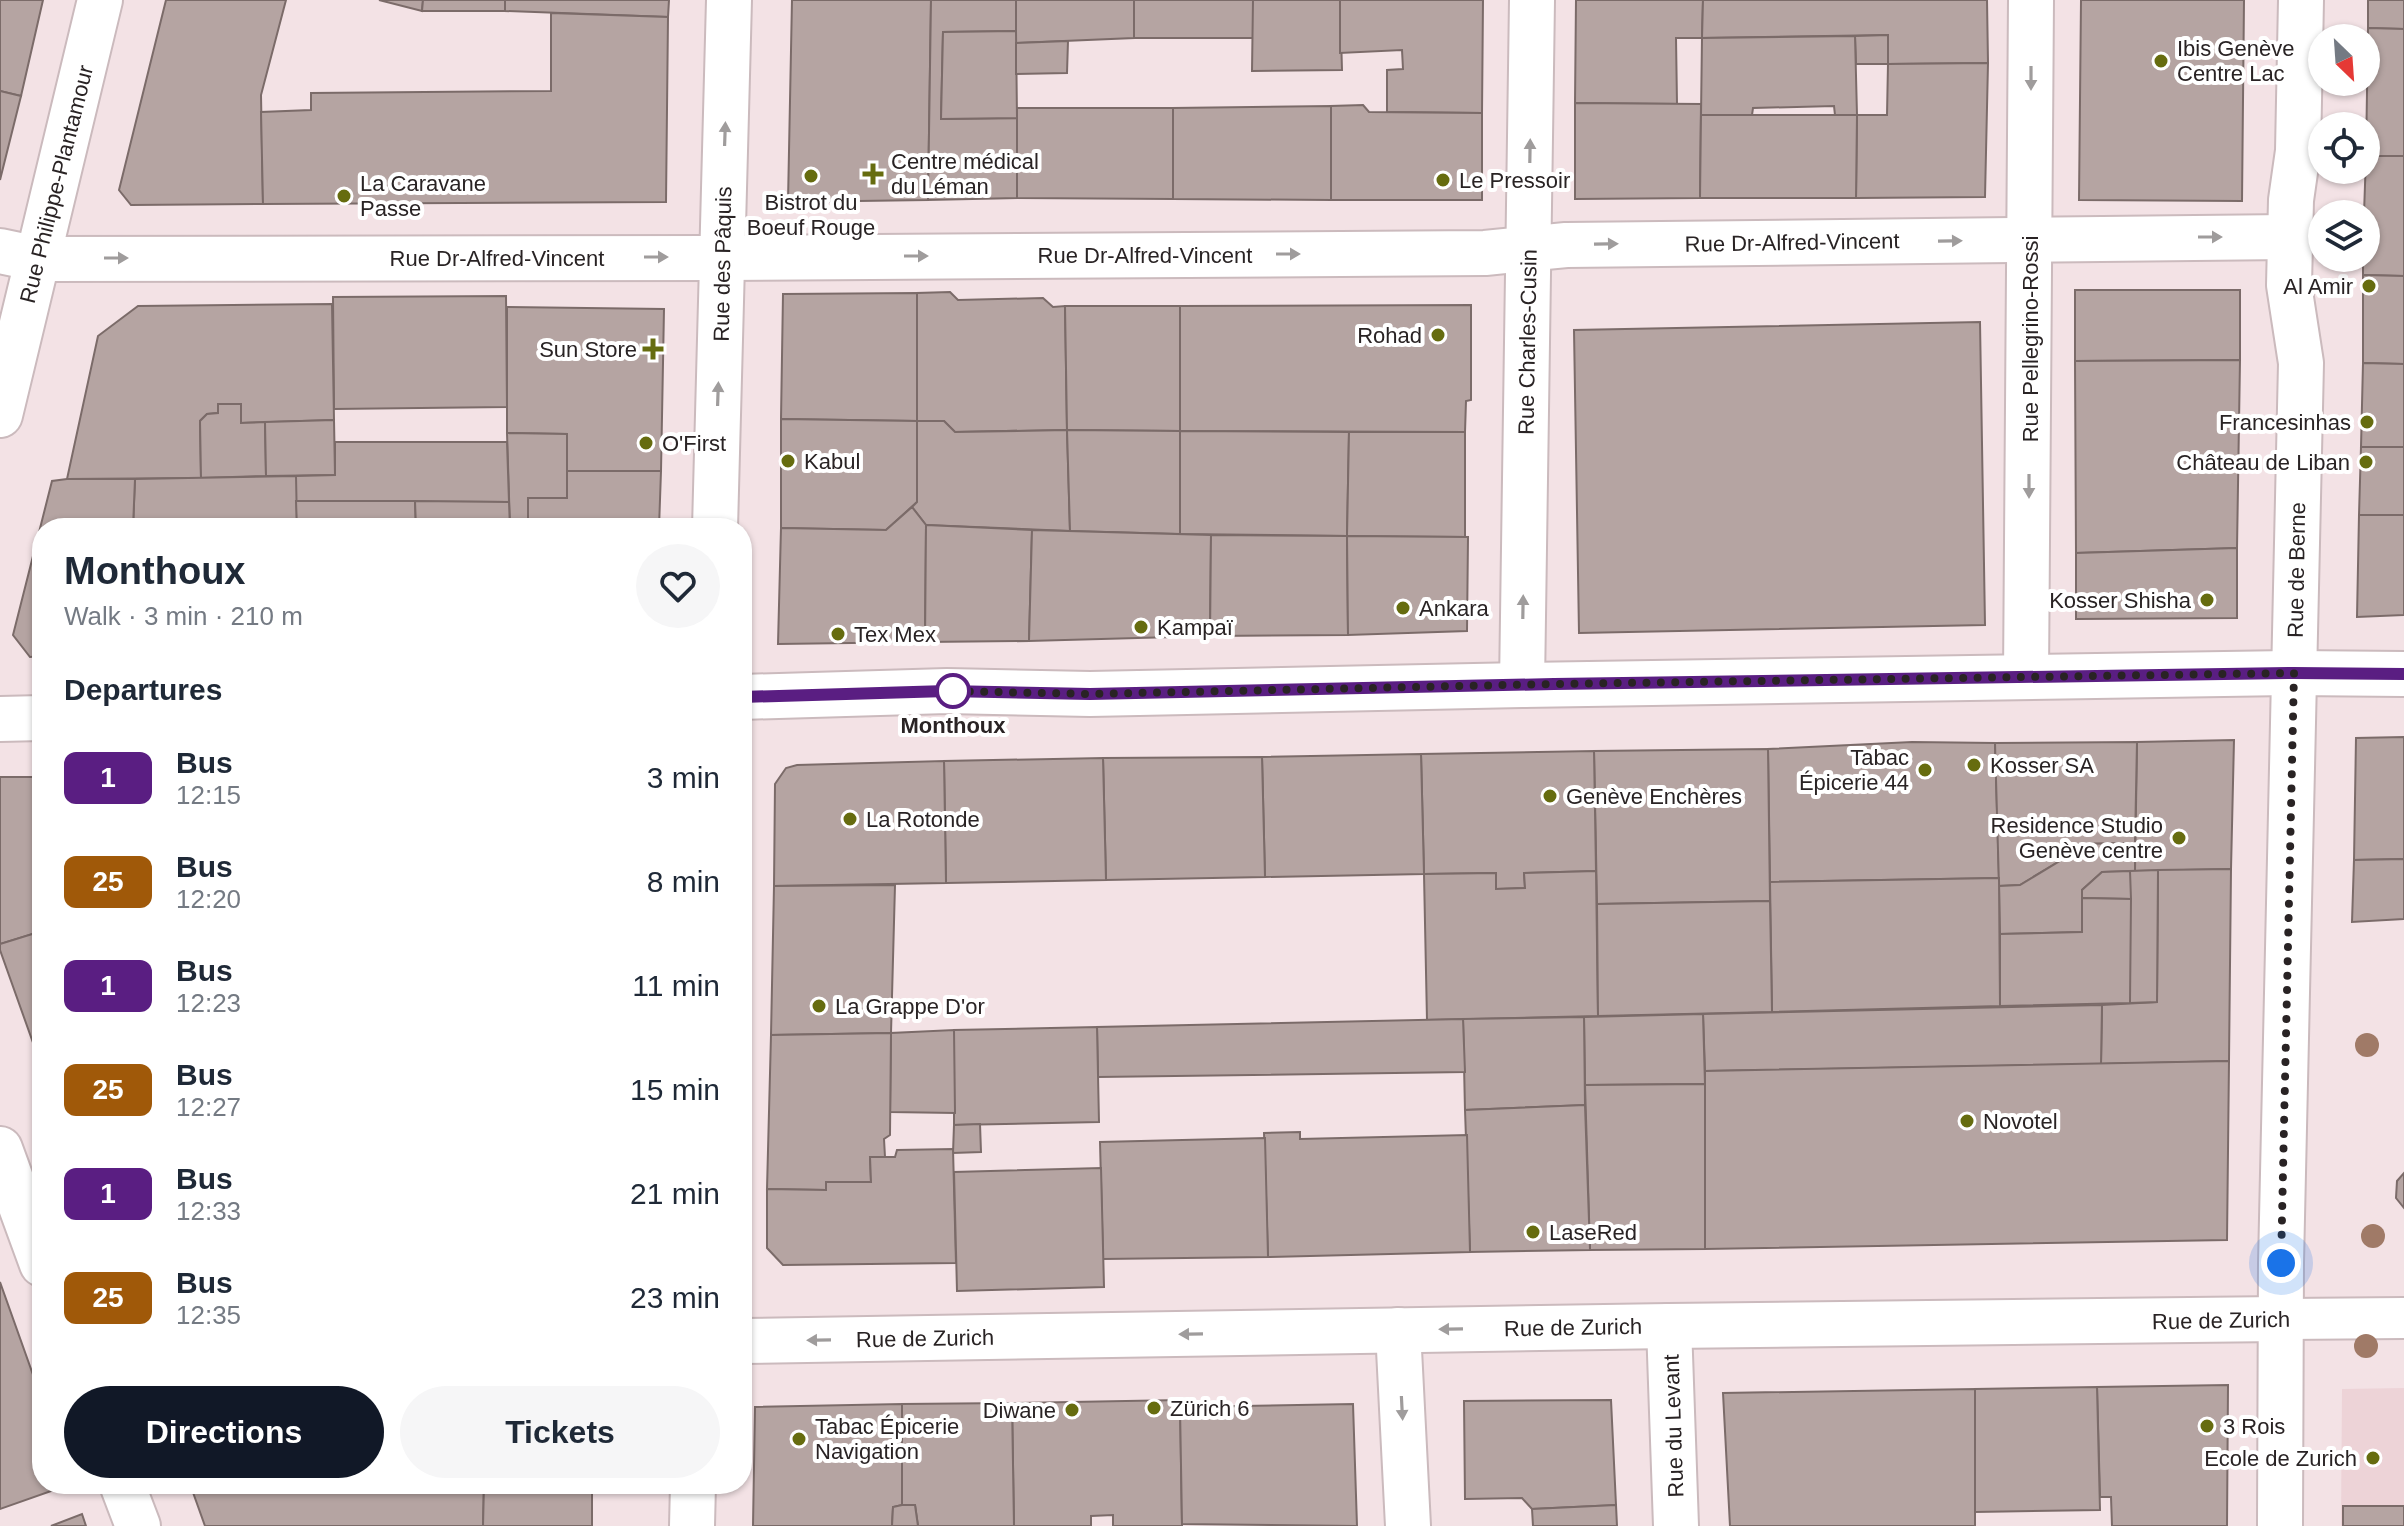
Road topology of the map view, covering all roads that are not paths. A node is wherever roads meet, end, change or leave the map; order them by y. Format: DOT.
graph roads {
  1 [pos="100,0"];
  2 [pos="729,0"];
  3 [pos="1532,0"];
  4 [pos="2031,0"];
  5 [pos="2301,0"];
  6 [pos="2289,237"];
  7 [pos="2031,240"];
  8 [pos="1529,247"];
  9 [pos="19,255"];
  10 [pos="722,258"];
  11 [pos="0,415"];
  12 [pos="715,518"];
  13 [pos="2294,673"];
  14 [pos="2404,674"];
  15 [pos="2026,677"];
  16 [pos="1522,685"];
  17 [pos="752,697"];
  18 [pos="32,718"];
  19 [pos="0,719"];
  20 [pos="0,1149"];
  21 [pos="32,1237"];
  22 [pos="2404,1318"];
  23 [pos="2280,1319"];
  24 [pos="1669,1326"];
  25 [pos="1398,1330"];
  26 [pos="752,1341"];
  27 [pos="126,1494"];
  28 [pos="693,1494"];
  29 [pos="138,1526"];
  30 [pos="692,1526"];
  31 [pos="1408,1526"];
  32 [pos="1676,1526"];
  33 [pos="2280,1526"];
  1 -- 9 [label="street, Rue Philippe-Plantamour"];
  10 -- 2 [label="street, Rue des Pâquis, one-way"];
  8 -- 3 [label="street, Rue Charles-Cusin, one-way"];
  4 -- 7 [label="street, Rue Pellegrino-Rossi, one-way"];
  5 -- 6 [label="street, Rue de Berne"];
  7 -- 6 [label="street, Rue Dr-Alfred-Vincent, one-way"];
  6 -- 13 [label="street, Rue de Berne"];
  8 -- 7 [label="street, Rue Dr-Alfred-Vincent, one-way"];
  7 -- 15 [label="street, Rue Pellegrino-Rossi, one-way"];
  10 -- 8 [label="street, Rue Dr-Alfred-Vincent, one-way"];
  16 -- 8 [label="street, Rue Charles-Cusin, one-way"];
  9 -- 10 [label="street, Rue Dr-Alfred-Vincent, one-way"];
  9 -- 11 [label="street, Rue Philippe-Plantamour"];
  12 -- 10 [label="street, Rue des Pâquis, one-way"];
  13 -- 14 [label="street"];
  13 -- 15 [label="street"];
  13 -- 23 [label="street, Rue de Berne"];
  15 -- 16 [label="street"];
  16 -- 17 [label="street"];
  18 -- 19 [label="street"];
  20 -- 21 [label="street"];
  22 -- 23 [label="street, Rue de Zurich"];
  23 -- 24 [label="street, Rue de Zurich"];
  23 -- 33 [label="street, Rue de Berne"];
  24 -- 25 [label="street, Rue de Zurich, one-way"];
  24 -- 32 [label="street, Rue du Levant"];
  25 -- 26 [label="street, Rue de Zurich, one-way"];
  25 -- 31 [label="street, one-way"];
  27 -- 29 [label="street"];
  28 -- 30 [label="street"];
}
